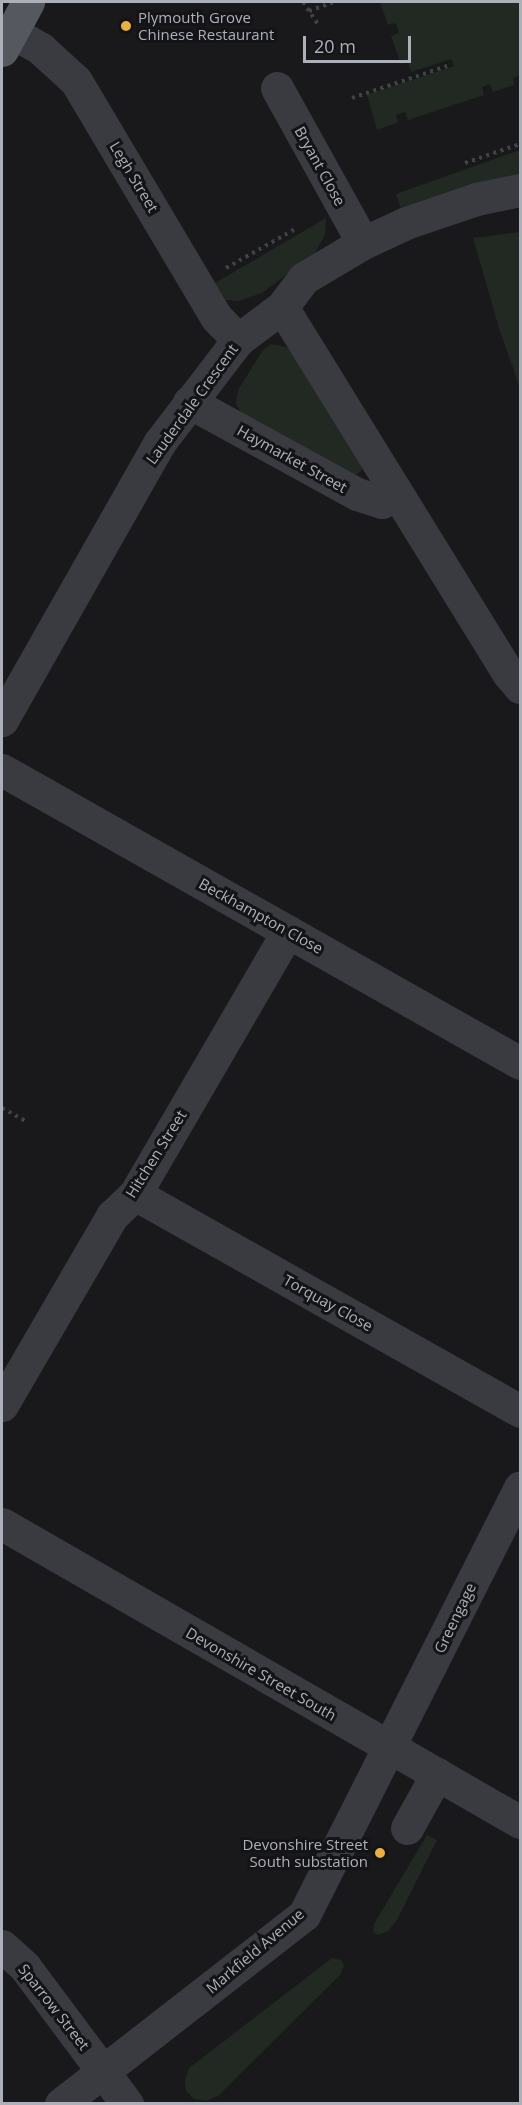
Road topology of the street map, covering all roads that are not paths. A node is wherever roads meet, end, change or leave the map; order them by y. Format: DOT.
graph roads {
  1 [pos="28,2"];
  2 [pos="7,41"];
  3 [pos="278,88"];
  4 [pos="520,190"];
  5 [pos="363,243"];
  6 [pos="282,307"];
  7 [pos="238,340"];
  8 [pos="189,402"];
  9 [pos="396,493"];
  10 [pos="520,687"];
  11 [pos="2,720"];
  12 [pos="2,770"];
  13 [pos="288,931"];
  14 [pos="520,1062"];
  15 [pos="135,1194"];
  16 [pos="2,1405"];
  17 [pos="520,1411"];
  18 [pos="520,1487"];
  19 [pos="4,1531"];
  20 [pos="390,1749"];
  21 [pos="437,1774"];
  22 [pos="520,1822"];
  23 [pos="407,1828"];
  24 [pos="2,1946"];
  25 [pos="103,2072"];
  26 [pos="61,2103"];
  27 [pos="126,2103"];
  1 -- 2 [label="main road"];
  2 -- 7 [label="street, Legh Street"];
  3 -- 5 [label="street, Bryant Close"];
  4 -- 5 [label="street, Lauderdale Crescent"];
  5 -- 6 [label="street, Lauderdale Crescent"];
  6 -- 7 [label="street, Lauderdale Crescent"];
  6 -- 9 [label="street"];
  7 -- 8 [label="street, Lauderdale Crescent"];
  8 -- 9 [label="street, Haymarket Street"];
  8 -- 11 [label="street, Lauderdale Crescent"];
  9 -- 10 [label="street"];
  12 -- 13 [label="street, Beckhampton Close"];
  13 -- 14 [label="street, Beckhampton Close"];
  13 -- 15 [label="street, Hitchen Street"];
  15 -- 16 [label="street, Hitchen Street"];
  15 -- 17 [label="street, Torquay Close"];
  18 -- 20 [label="street, Greengage"];
  19 -- 20 [label="street, Devonshire Street South"];
  20 -- 21 [label="street, Devonshire Street South"];
  20 -- 25 [label="street, Markfield Avenue"];
  21 -- 22 [label="street, Devonshire Street South"];
  21 -- 23 [label="street"];
  24 -- 25 [label="street, Sparrow Street"];
  25 -- 26 [label="street, Markfield Avenue"];
  25 -- 27 [label="street, Sparrow Street"];
}
